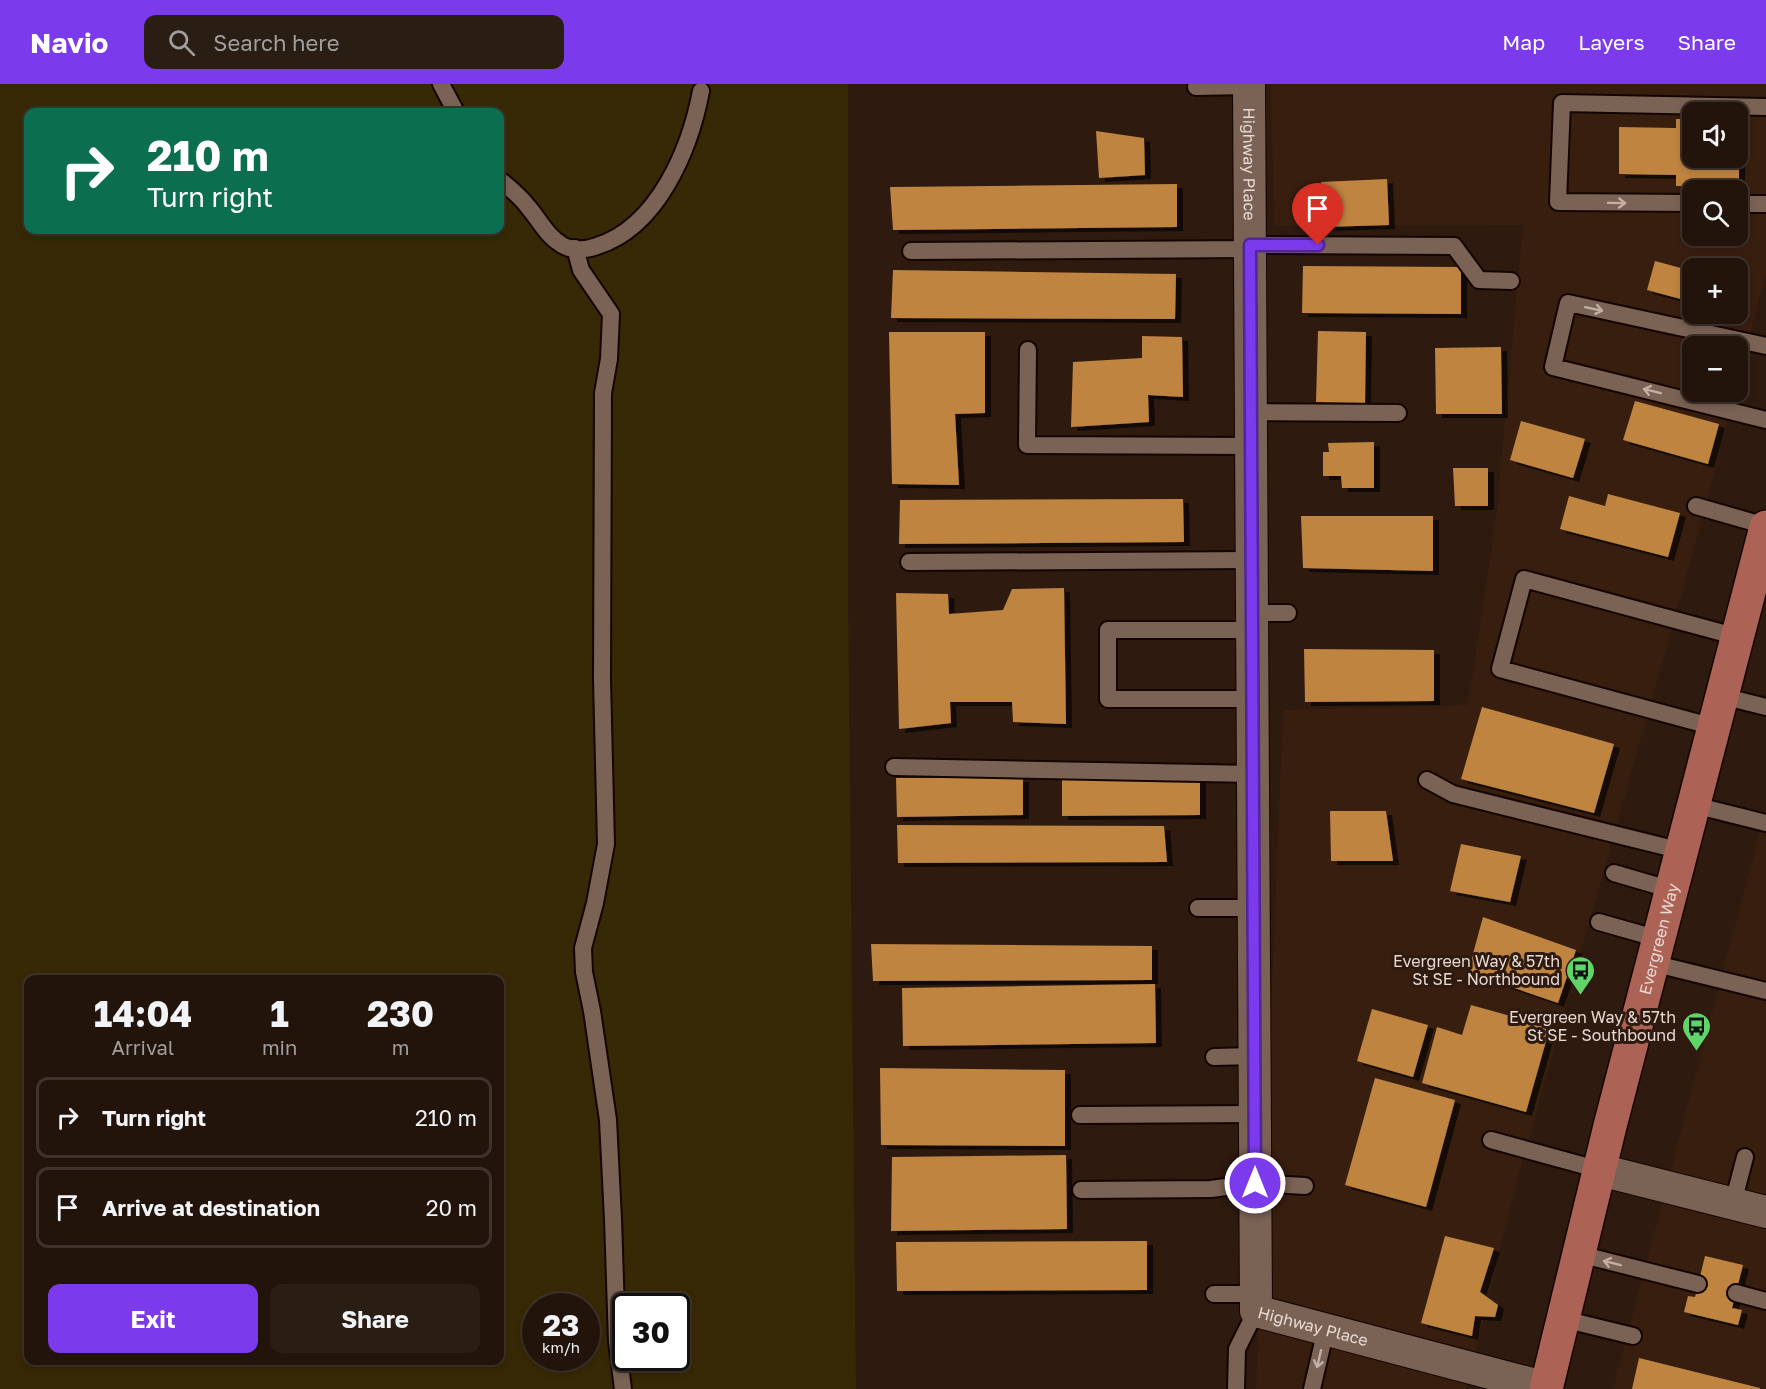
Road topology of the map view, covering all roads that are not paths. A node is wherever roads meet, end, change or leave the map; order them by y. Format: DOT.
graph roads {
  1 [pos="441,84"];
  2 [pos="1249,85"];
  3 [pos="1196,87"];
  4 [pos="701,91"];
  5 [pos="1766,107"];
  6 [pos="454,108"];
  7 [pos="504,184"];
  8 [pos="1682,203"];
  9 [pos="1748,204"];
  10 [pos="1766,204"];
  11 [pos="1250,247"];
  12 [pos="575,248"];
  13 [pos="911,251"];
  14 [pos="1511,281"];
  15 [pos="1766,346"];
  16 [pos="1028,350"];
  17 [pos="1251,412"];
  18 [pos="1398,413"];
  19 [pos="1766,420"];
  20 [pos="1251,446"];
  21 [pos="1696,506"];
  22 [pos="1766,526"];
  23 [pos="1252,560"];
  24 [pos="909,562"];
  25 [pos="1287,613"];
  26 [pos="1252,622"];
  27 [pos="1737,637"];
  28 [pos="1722,696"];
  29 [pos="1253,699"];
  30 [pos="1766,707"];
  31 [pos="1714,727"];
  32 [pos="894,767"];
  33 [pos="1253,774"];
  34 [pos="1427,780"];
  35 [pos="1694,805"];
  36 [pos="1766,823"];
  37 [pos="1682,851"];
  38 [pos="1614,873"];
  39 [pos="1672,890"];
  40 [pos="1198,908"];
  41 [pos="1254,908"];
  42 [pos="1599,922"];
  43 [pos="1656,951"];
  44 [pos="1766,991"];
  45 [pos="1254,1056"];
  46 [pos="1214,1057"];
  47 [pos="1255,1114"];
  48 [pos="1080,1115"];
  49 [pos="1491,1140"];
  50 [pos="1745,1157"];
  51 [pos="1600,1170"];
  52 [pos="1255,1183"];
  53 [pos="1305,1186"];
  54 [pos="1081,1190"];
  55 [pos="1733,1203"];
  56 [pos="1766,1212"];
  57 [pos="1579,1254"];
  58 [pos="1698,1284"];
  59 [pos="1736,1293"];
  60 [pos="1214,1294"];
  61 [pos="1766,1301"];
  62 [pos="1256,1303"];
  63 [pos="1563,1318"];
  64 [pos="1326,1329"];
  65 [pos="1633,1336"];
  66 [pos="1546,1388"];
  67 [pos="623,1389"];
  68 [pos="1236,1389"];
  69 [pos="1312,1389"];
  1 -- 6 [label="lane"];
  2 -- 3 [label="lane"];
  2 -- 11 [label="street, Highway Place"];
  4 -- 12 [label="lane"];
  5 -- 8 [label="lane, one-way"];
  7 -- 12 [label="lane"];
  9 -- 10 [label="lane"];
  11 -- 13 [label="lane"];
  11 -- 14 [label="lane"];
  11 -- 17 [label="street, Highway Place"];
  12 -- 67 [label="lane"];
  19 -- 15 [label="lane, one-way"];
  16 -- 20 [label="lane"];
  17 -- 18 [label="lane"];
  17 -- 20 [label="street, Highway Place"];
  20 -- 23 [label="street, Highway Place"];
  21 -- 22 [label="lane"];
  22 -- 27 [label="main road, Evergreen Way"];
  23 -- 24 [label="lane"];
  23 -- 26 [label="street, Highway Place"];
  25 -- 26 [label="lane"];
  26 -- 29 [label="street, Highway Place"];
  26 -- 29 [label="lane"];
  27 -- 28 [label="main road, Evergreen Way"];
  27 -- 31 [label="lane"];
  28 -- 30 [label="lane"];
  28 -- 31 [label="main road, Evergreen Way"];
  29 -- 33 [label="street, Highway Place"];
  31 -- 35 [label="main road, Evergreen Way"];
  32 -- 33 [label="lane"];
  33 -- 41 [label="street, Highway Place"];
  34 -- 37 [label="lane"];
  35 -- 36 [label="lane"];
  35 -- 37 [label="main road, Evergreen Way"];
  37 -- 39 [label="main road, Evergreen Way"];
  38 -- 39 [label="lane"];
  39 -- 43 [label="main road, Evergreen Way"];
  40 -- 41 [label="lane"];
  41 -- 45 [label="street, Highway Place"];
  42 -- 43 [label="lane"];
  43 -- 44 [label="lane"];
  43 -- 51 [label="main road, Evergreen Way"];
  45 -- 46 [label="lane"];
  45 -- 47 [label="street, Highway Place"];
  47 -- 48 [label="lane"];
  47 -- 52 [label="street, Highway Place"];
  49 -- 51 [label="lane"];
  50 -- 55 [label="lane"];
  51 -- 55 [label="street"];
  51 -- 57 [label="main road, Evergreen Way"];
  52 -- 53 [label="lane"];
  52 -- 54 [label="lane"];
  52 -- 62 [label="street, Highway Place"];
  55 -- 56 [label="street"];
  58 -- 57 [label="lane, one-way"];
  57 -- 63 [label="main road, Evergreen Way"];
  59 -- 61 [label="lane"];
  60 -- 62 [label="lane"];
  62 -- 64 [label="street, Highway Place"];
  62 -- 68 [label="lane"];
  63 -- 65 [label="lane"];
  63 -- 66 [label="main road, Evergreen Way"];
  64 -- 66 [label="street, Highway Place"];
  64 -- 69 [label="lane, one-way"];
}
